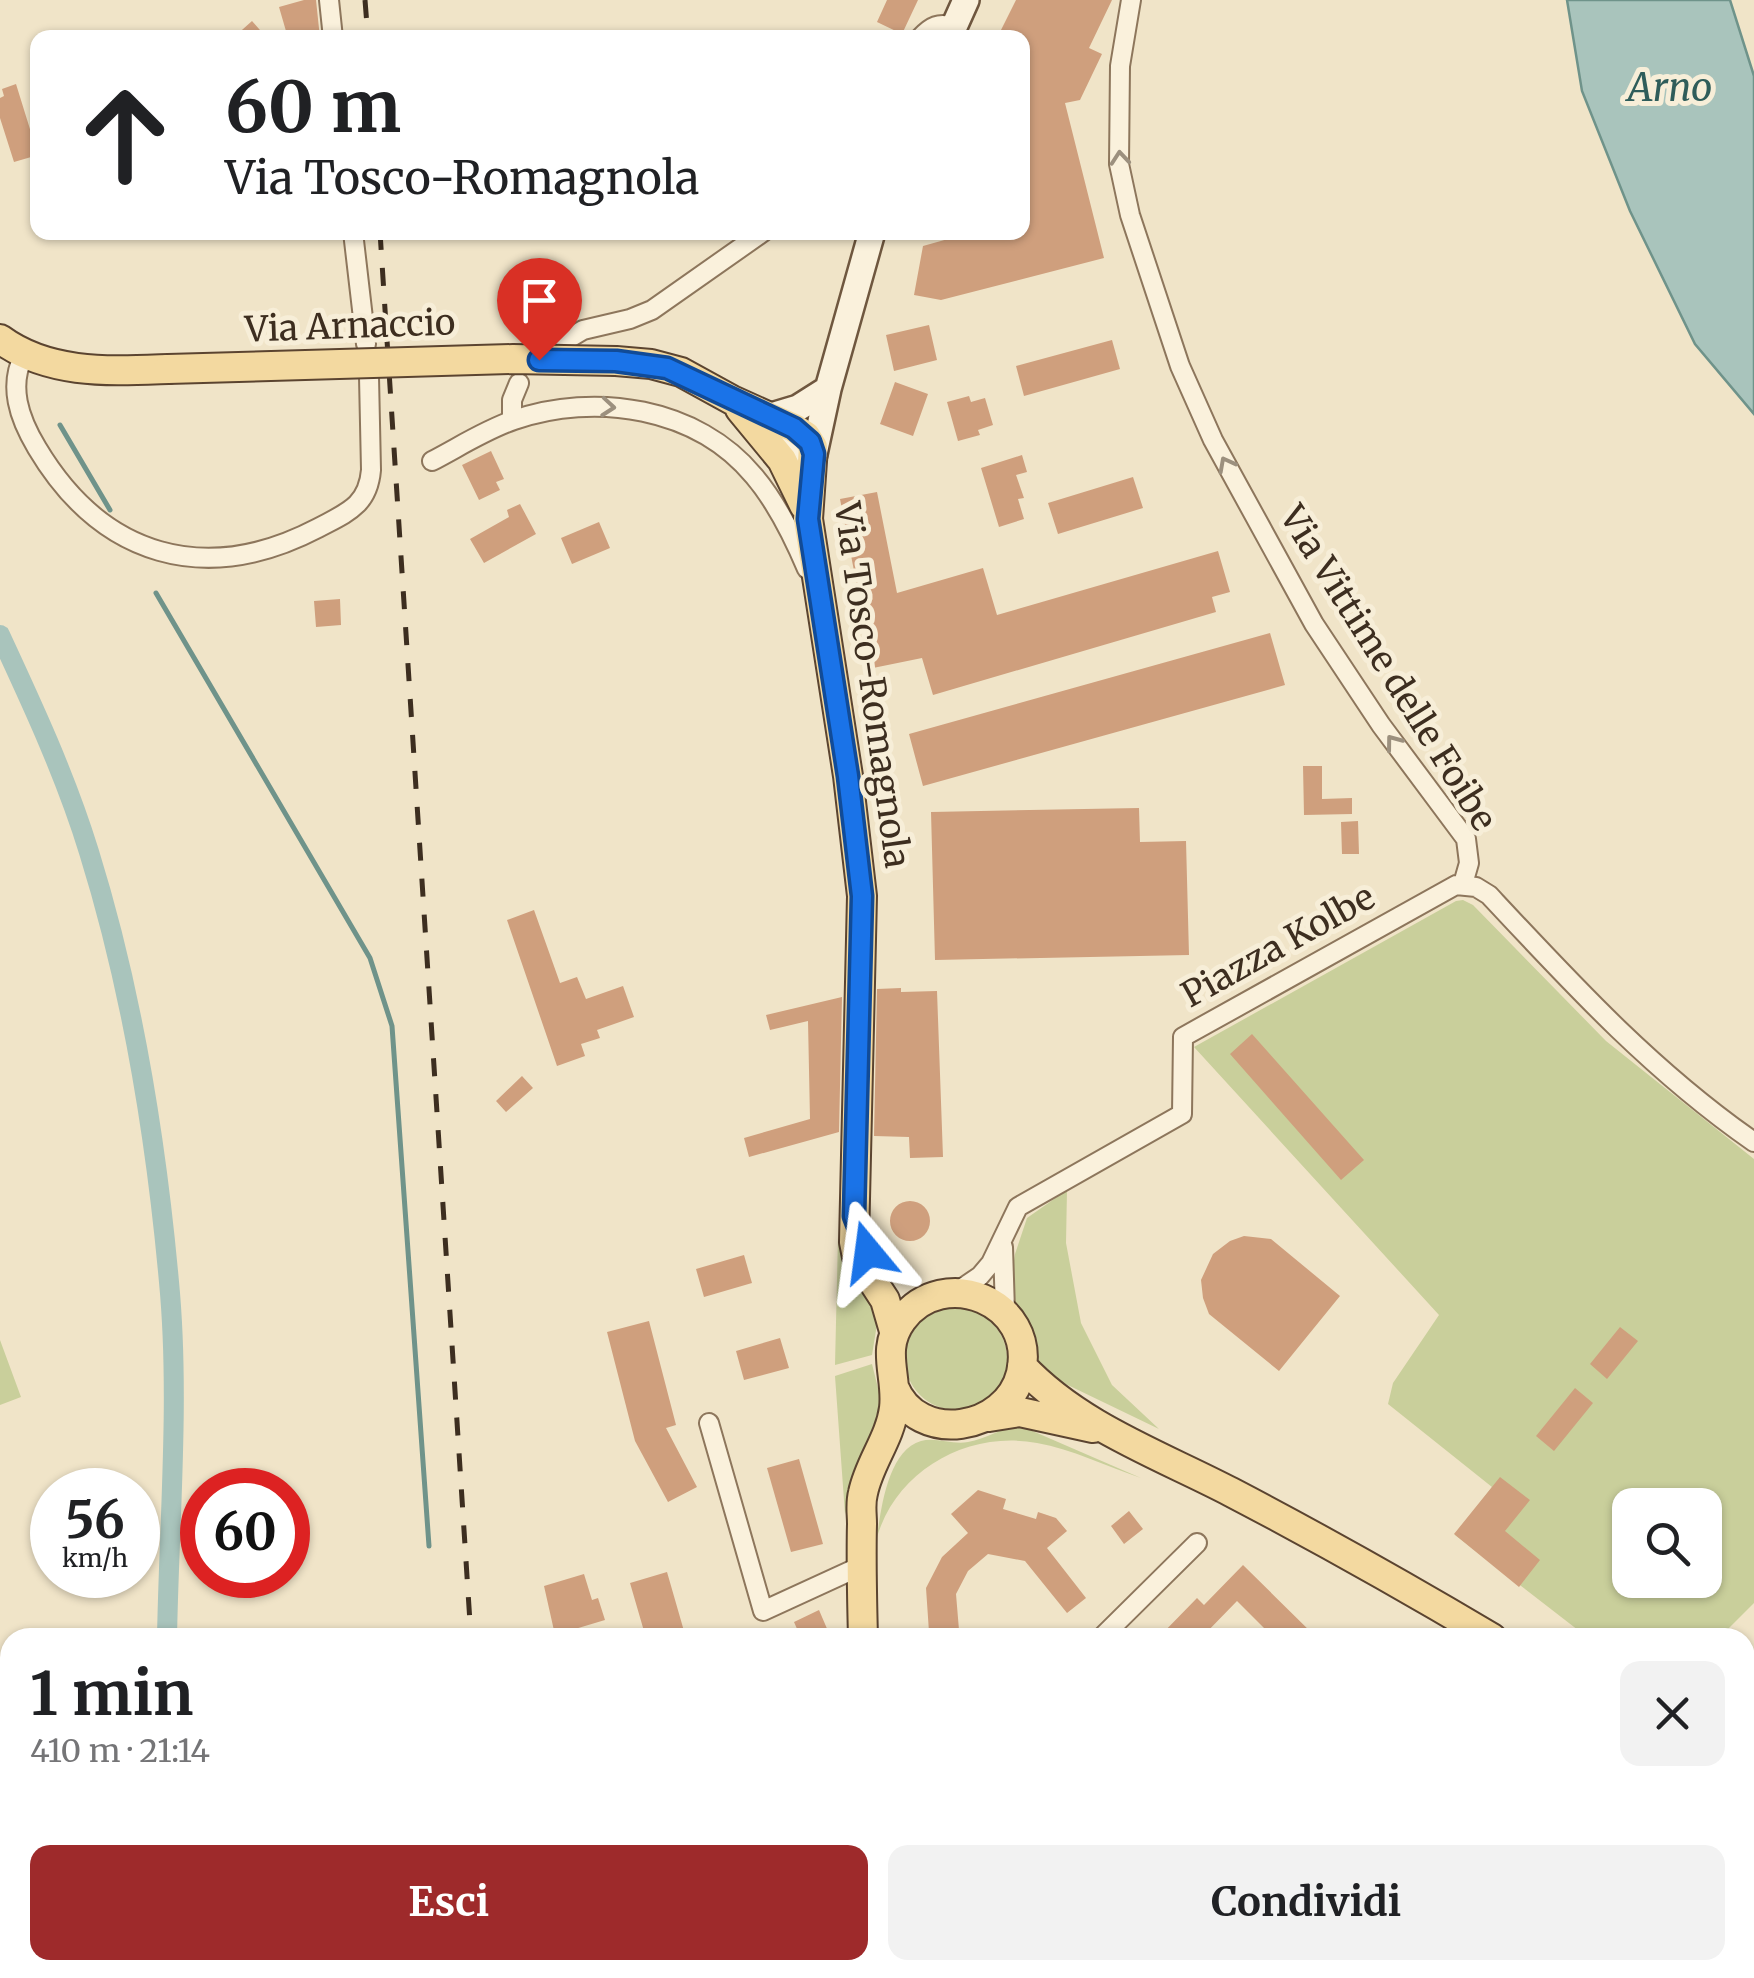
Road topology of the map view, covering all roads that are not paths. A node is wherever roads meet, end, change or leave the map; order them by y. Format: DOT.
graph roads {
  1 [pos="329,0"];
  2 [pos="966,0"];
  3 [pos="1131,0"];
  4 [pos="332,30"];
  5 [pos="952,30"];
  6 [pos="354,240"];
  7 [pos="752,240"];
  8 [pos="870,240"];
  9 [pos="0,339"];
  10 [pos="366,344"];
  11 [pos="546,352"];
  12 [pos="24,354"];
  13 [pos="369,376"];
  14 [pos="518,382"];
  15 [pos="828,389"];
  16 [pos="512,420"];
  17 [pos="763,422"];
  18 [pos="814,454"];
  19 [pos="432,461"];
  20 [pos="808,519"];
  21 [pos="817,592"];
  22 [pos="1462,884"];
  23 [pos="1754,1142"];
  24 [pos="854,1216"];
  25 [pos="1003,1242"];
  26 [pos="940,1296"];
  27 [pos="1005,1311"];
  28 [pos="894,1332"];
  29 [pos="1022,1366"];
  30 [pos="894,1387"];
  31 [pos="987,1417"];
  32 [pos="709,1423"];
  33 [pos="940,1423"];
  34 [pos="1105,1430"];
  35 [pos="862,1524"];
  36 [pos="1196,1543"];
  37 [pos="861,1566"];
  38 [pos="864,1628"];
  39 [pos="1112,1628"];
  40 [pos="1474,1628"];
  1 -- 4 [label="street"];
  2 -- 5 [label="main road"];
  22 -- 3 [label="street, Via Vittime delle Foibe, one-way"];
  6 -- 10 [label="street"];
  7 -- 11 [label="street"];
  8 -- 15 [label="main road, Via Tosco-Romagnola"];
  9 -- 12 [label="main road, Via Arnaccio"];
  12 -- 13 [label="street"];
  12 -- 17 [label="main road, Via Arnaccio, bridge"];
  14 -- 16 [label="street"];
  15 -- 17 [label="main road"];
  15 -- 18 [label="main road, Via Tosco-Romagnola"];
  16 -- 19 [label="street"];
  16 -- 21 [label="street, one-way"];
  17 -- 18 [label="main road, Via Arnaccio"];
  17 -- 20 [label="main road, Via Arnaccio"];
  18 -- 20 [label="main road, Via Tosco-Romagnola"];
  20 -- 21 [label="main road, Via Tosco-Romagnola"];
  21 -- 24 [label="main road, Via Tosco-Romagnola"];
  22 -- 23 [label="street, Via Vittime delle Foibe"];
  22 -- 25 [label="street, Piazza Kolbe"];
  24 -- 26 [label="main road"];
  24 -- 28 [label="main road"];
  25 -- 26 [label="street, Piazza Kolbe"];
  25 -- 27 [label="street"];
  26 -- 27 [label="main road"];
  26 -- 28 [label="main road"];
  27 -- 29 [label="main road"];
  28 -- 30 [label="main road"];
  29 -- 31 [label="main road"];
  29 -- 34 [label="main road"];
  30 -- 33 [label="main road"];
  30 -- 35 [label="main road"];
  31 -- 33 [label="main road"];
  31 -- 34 [label="main road"];
  32 -- 37 [label="street"];
  33 -- 35 [label="main road"];
  34 -- 40 [label="main road"];
  35 -- 37 [label="main road"];
  36 -- 39 [label="street"];
  37 -- 38 [label="main road"];
}
